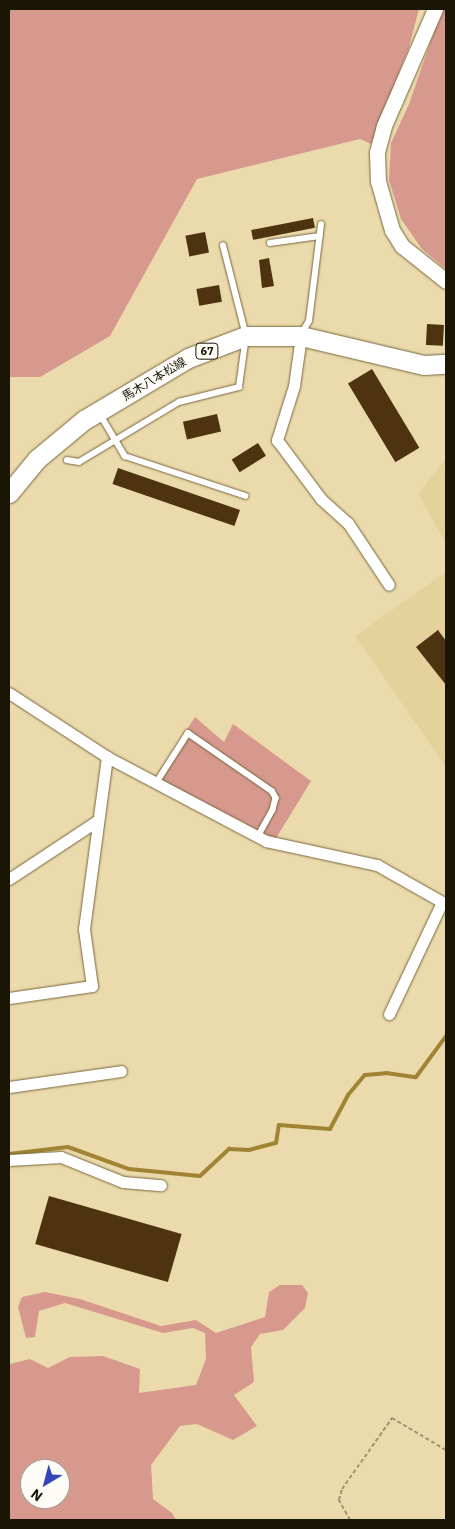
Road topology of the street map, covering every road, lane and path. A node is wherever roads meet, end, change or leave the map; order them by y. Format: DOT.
graph roads {
  1 [pos="435,9"];
  2 [pos="321,225"];
  3 [pos="320,236"];
  4 [pos="270,243"];
  5 [pos="223,246"];
  6 [pos="446,281"];
  7 [pos="246,336"];
  8 [pos="301,336"];
  9 [pos="446,364"];
  10 [pos="99,412"];
  11 [pos="115,438"];
  12 [pos="67,460"];
  13 [pos="9,493"];
  14 [pos="246,496"];
  15 [pos="389,585"];
  16 [pos="9,693"];
  17 [pos="107,757"];
  18 [pos="156,783"];
  19 [pos="98,821"];
  20 [pos="258,837"];
  21 [pos="9,879"];
  22 [pos="9,998"];
  23 [pos="389,1014"];
  24 [pos="121,1071"];
  25 [pos="9,1087"];
  26 [pos="9,1160"];
  27 [pos="161,1185"];
  28 [pos="446,1450"];
  29 [pos="350,1520"];
  1 -- 6 [label="street"];
  2 -- 3 [label="lane"];
  3 -- 4 [label="lane"];
  3 -- 8 [label="lane"];
  5 -- 7 [label="lane"];
  7 -- 8 [label="main road, 馬木八本松線 / 67"];
  7 -- 10 [label="main road, 馬木八本松線 / 67"];
  7 -- 11 [label="lane"];
  8 -- 9 [label="main road, 馬木八本松線 / 67"];
  8 -- 15 [label="street"];
  10 -- 11 [label="lane"];
  10 -- 13 [label="main road, 馬木八本松線 / 67"];
  11 -- 12 [label="lane"];
  11 -- 14 [label="lane"];
  16 -- 17 [label="street"];
  17 -- 18 [label="street"];
  17 -- 19 [label="street"];
  18 -- 20 [label="street"];
  18 -- 20 [label="lane"];
  19 -- 21 [label="street"];
  19 -- 22 [label="street"];
  20 -- 23 [label="street"];
  24 -- 25 [label="street"];
  26 -- 27 [label="street"];
  28 -- 29 [label="path"];
}
